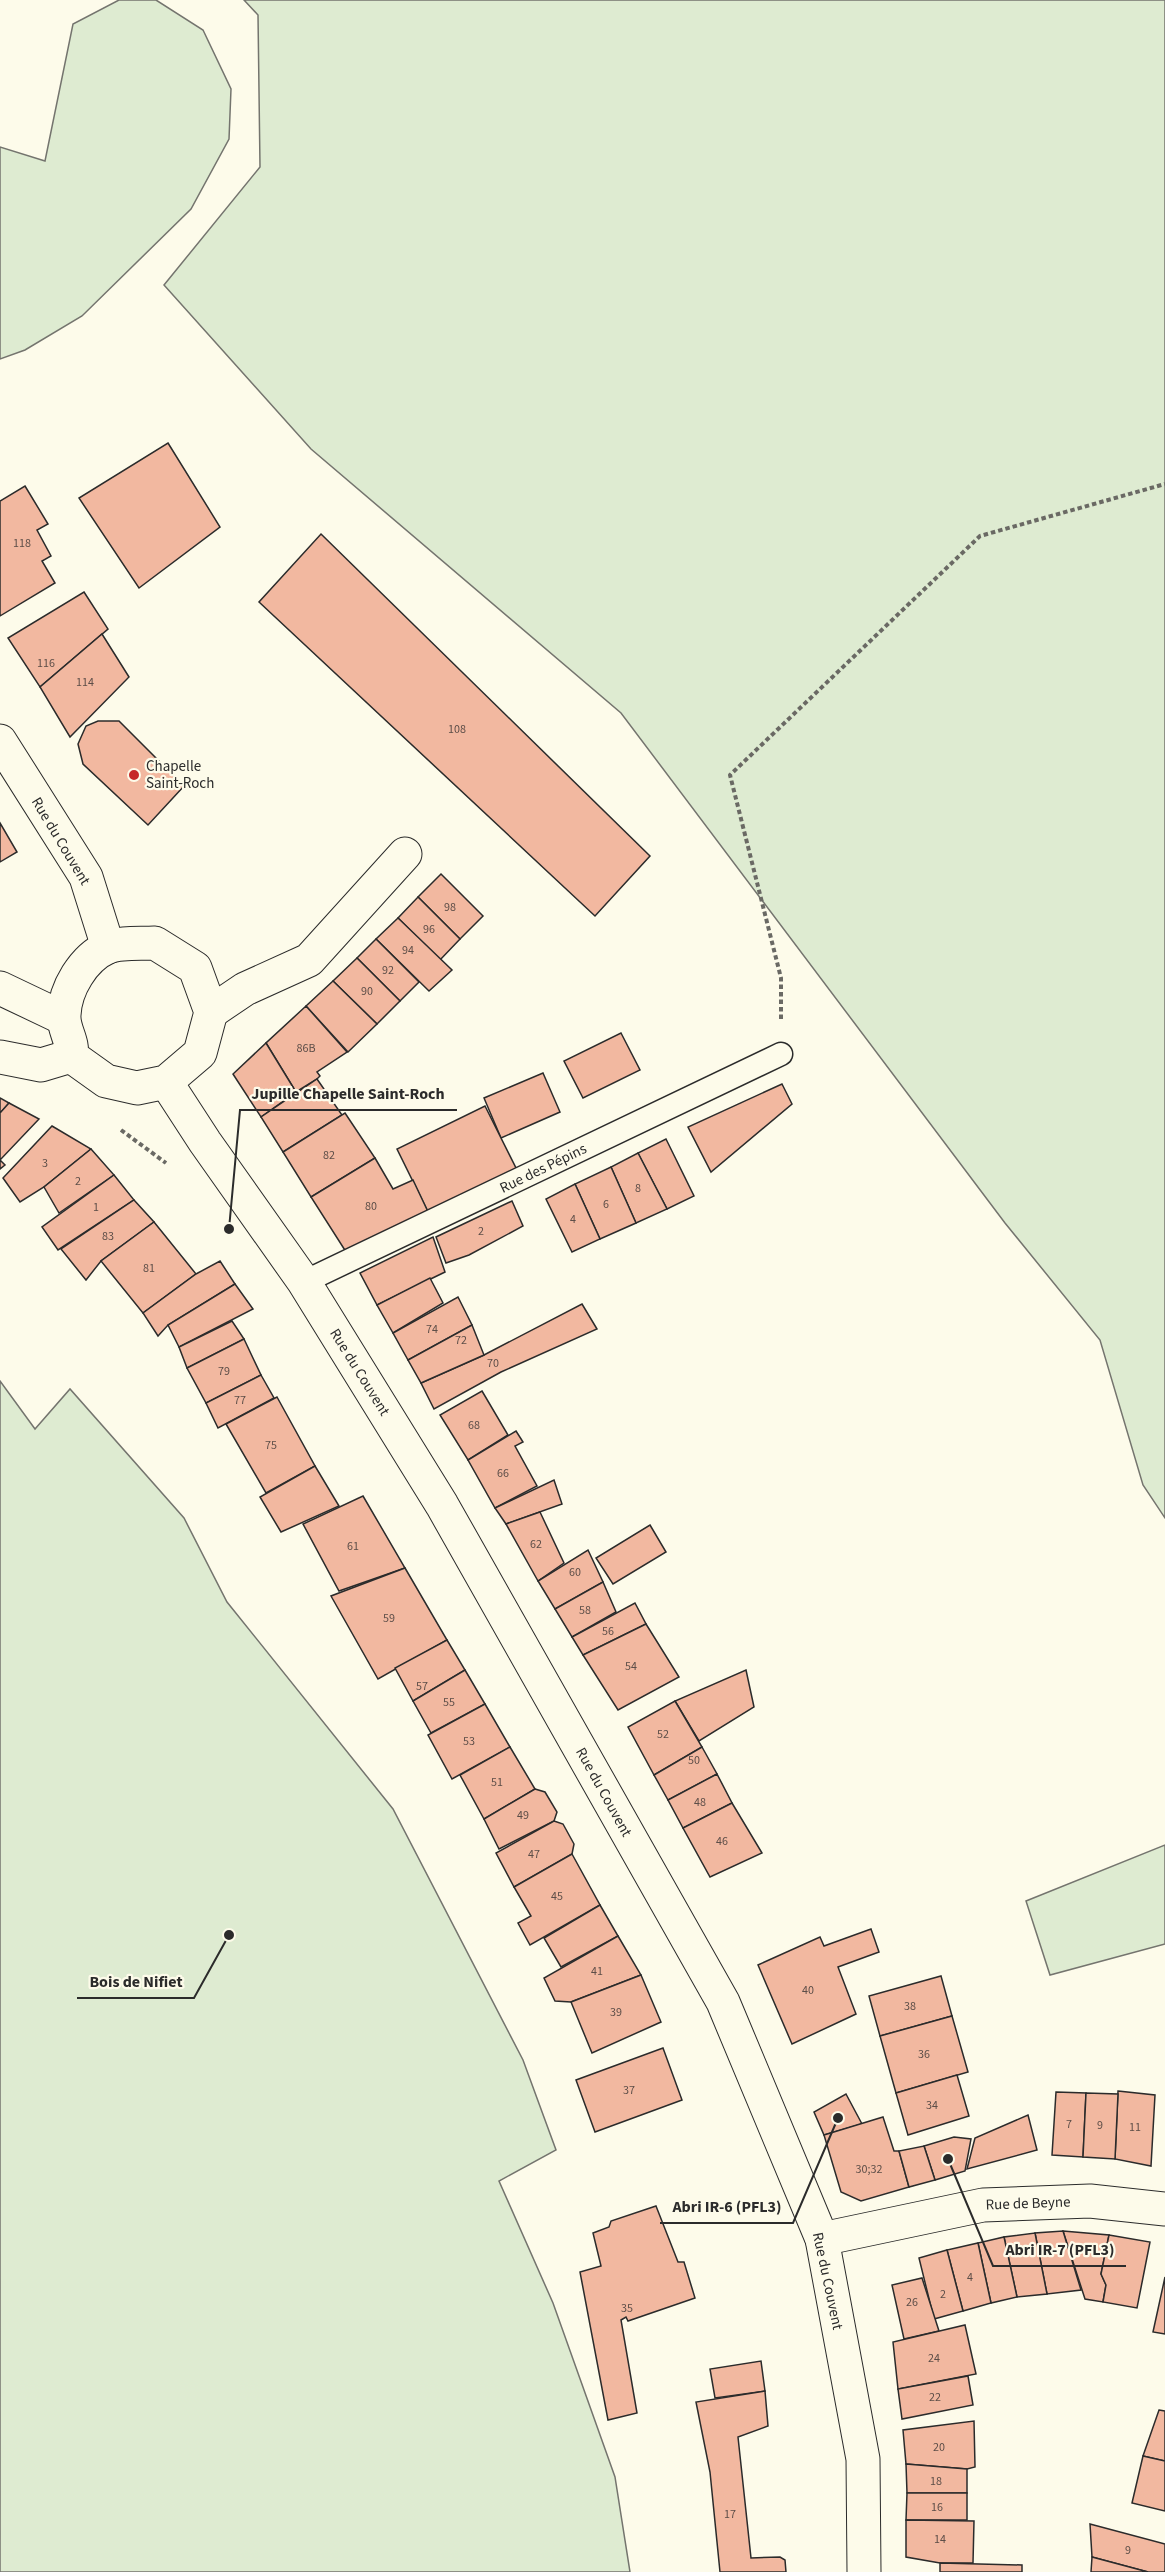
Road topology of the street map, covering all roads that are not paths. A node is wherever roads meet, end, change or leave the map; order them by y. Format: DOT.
graph roads {
  1 [pos="0,741"];
  2 [pos="405,854"];
  3 [pos="108,947"];
  4 [pos="0,988"];
  5 [pos="211,1012"];
  6 [pos="63,1018"];
  7 [pos="782,1054"];
  8 [pos="71,1056"];
  9 [pos="0,1057"];
  10 [pos="166,1082"];
  11 [pos="304,1282"];
  12 [pos="1165,2209"];
  13 [pos="822,2239"];
  14 [pos="864,2572"];
  1 -- 3 [label="street, Rue du Couvent"];
  2 -- 5 [label="street"];
  3 -- 5 [label="street"];
  3 -- 6 [label="street"];
  4 -- 6 [label="street"];
  5 -- 10 [label="street"];
  6 -- 8 [label="street"];
  7 -- 11 [label="lane, Rue des Pépins"];
  8 -- 9 [label="street"];
  8 -- 10 [label="street"];
  10 -- 11 [label="street, Rue du Couvent"];
  11 -- 13 [label="street, Rue du Couvent"];
  12 -- 13 [label="street, Rue de Beyne"];
  13 -- 14 [label="street, Rue du Couvent"];
}
